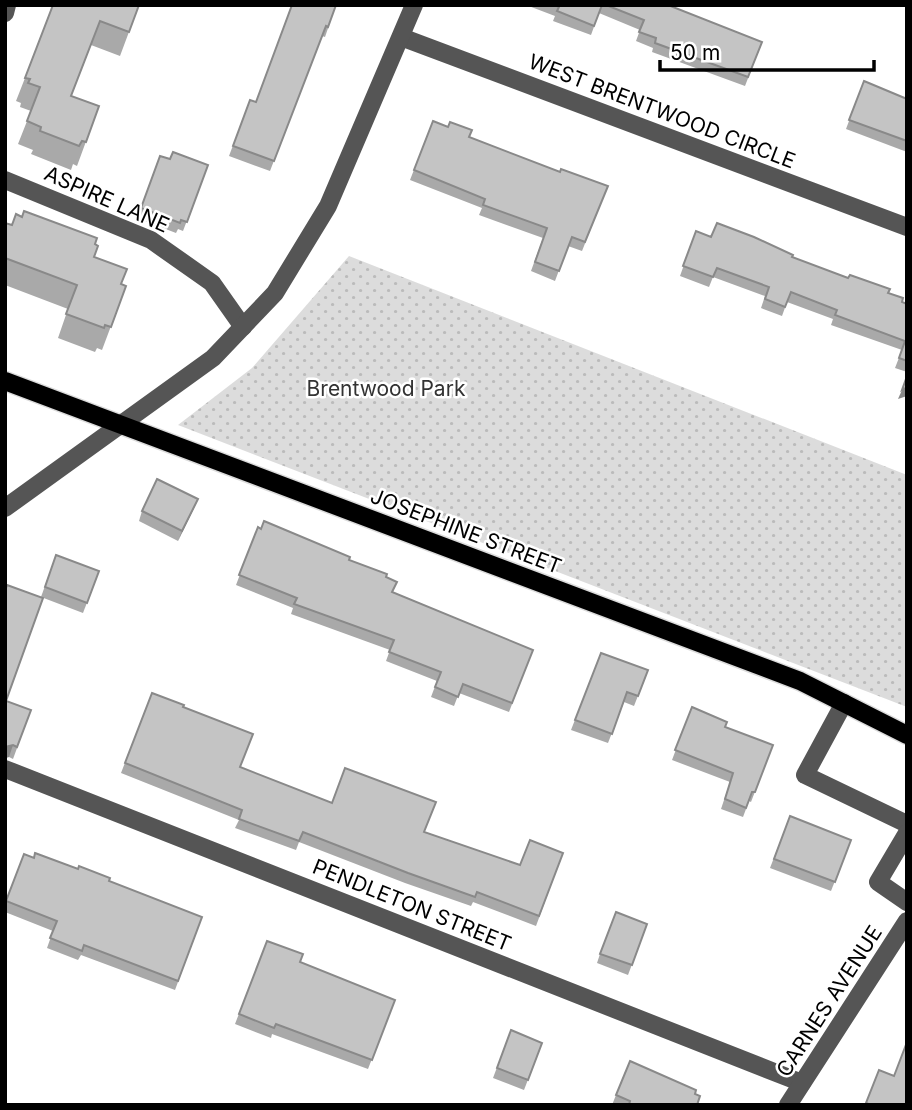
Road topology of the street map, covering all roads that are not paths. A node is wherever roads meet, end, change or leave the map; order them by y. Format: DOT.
graph roads {
  1 [pos="7,5"];
  2 [pos="414,5"];
  3 [pos="5,13"];
  4 [pos="401,37"];
  5 [pos="5,180"];
  6 [pos="907,227"];
  7 [pos="243,327"];
  8 [pos="5,381"];
  9 [pos="119,424"];
  10 [pos="5,508"];
  11 [pos="844,703"];
  12 [pos="907,735"];
  13 [pos="5,769"];
  14 [pos="907,824"];
  15 [pos="907,833"];
  16 [pos="907,902"];
  17 [pos="905,928"];
  18 [pos="802,1083"];
  19 [pos="788,1105"];
  1 -- 3 [label="street"];
  2 -- 4 [label="street"];
  4 -- 6 [label="street, WEST BRENTWOOD CIRCLE"];
  4 -- 7 [label="street"];
  5 -- 7 [label="street, ASPIRE LANE"];
  7 -- 9 [label="street"];
  8 -- 9 [label="main road, JOSEPHINE STREET"];
  9 -- 10 [label="street"];
  9 -- 11 [label="main road, JOSEPHINE STREET"];
  11 -- 12 [label="main road, JOSEPHINE STREET"];
  11 -- 14 [label="street"];
  13 -- 18 [label="street, PENDLETON STREET"];
  15 -- 16 [label="street"];
  17 -- 18 [label="street, CARNES AVENUE"];
  18 -- 19 [label="street, CARNES AVENUE"];
}
